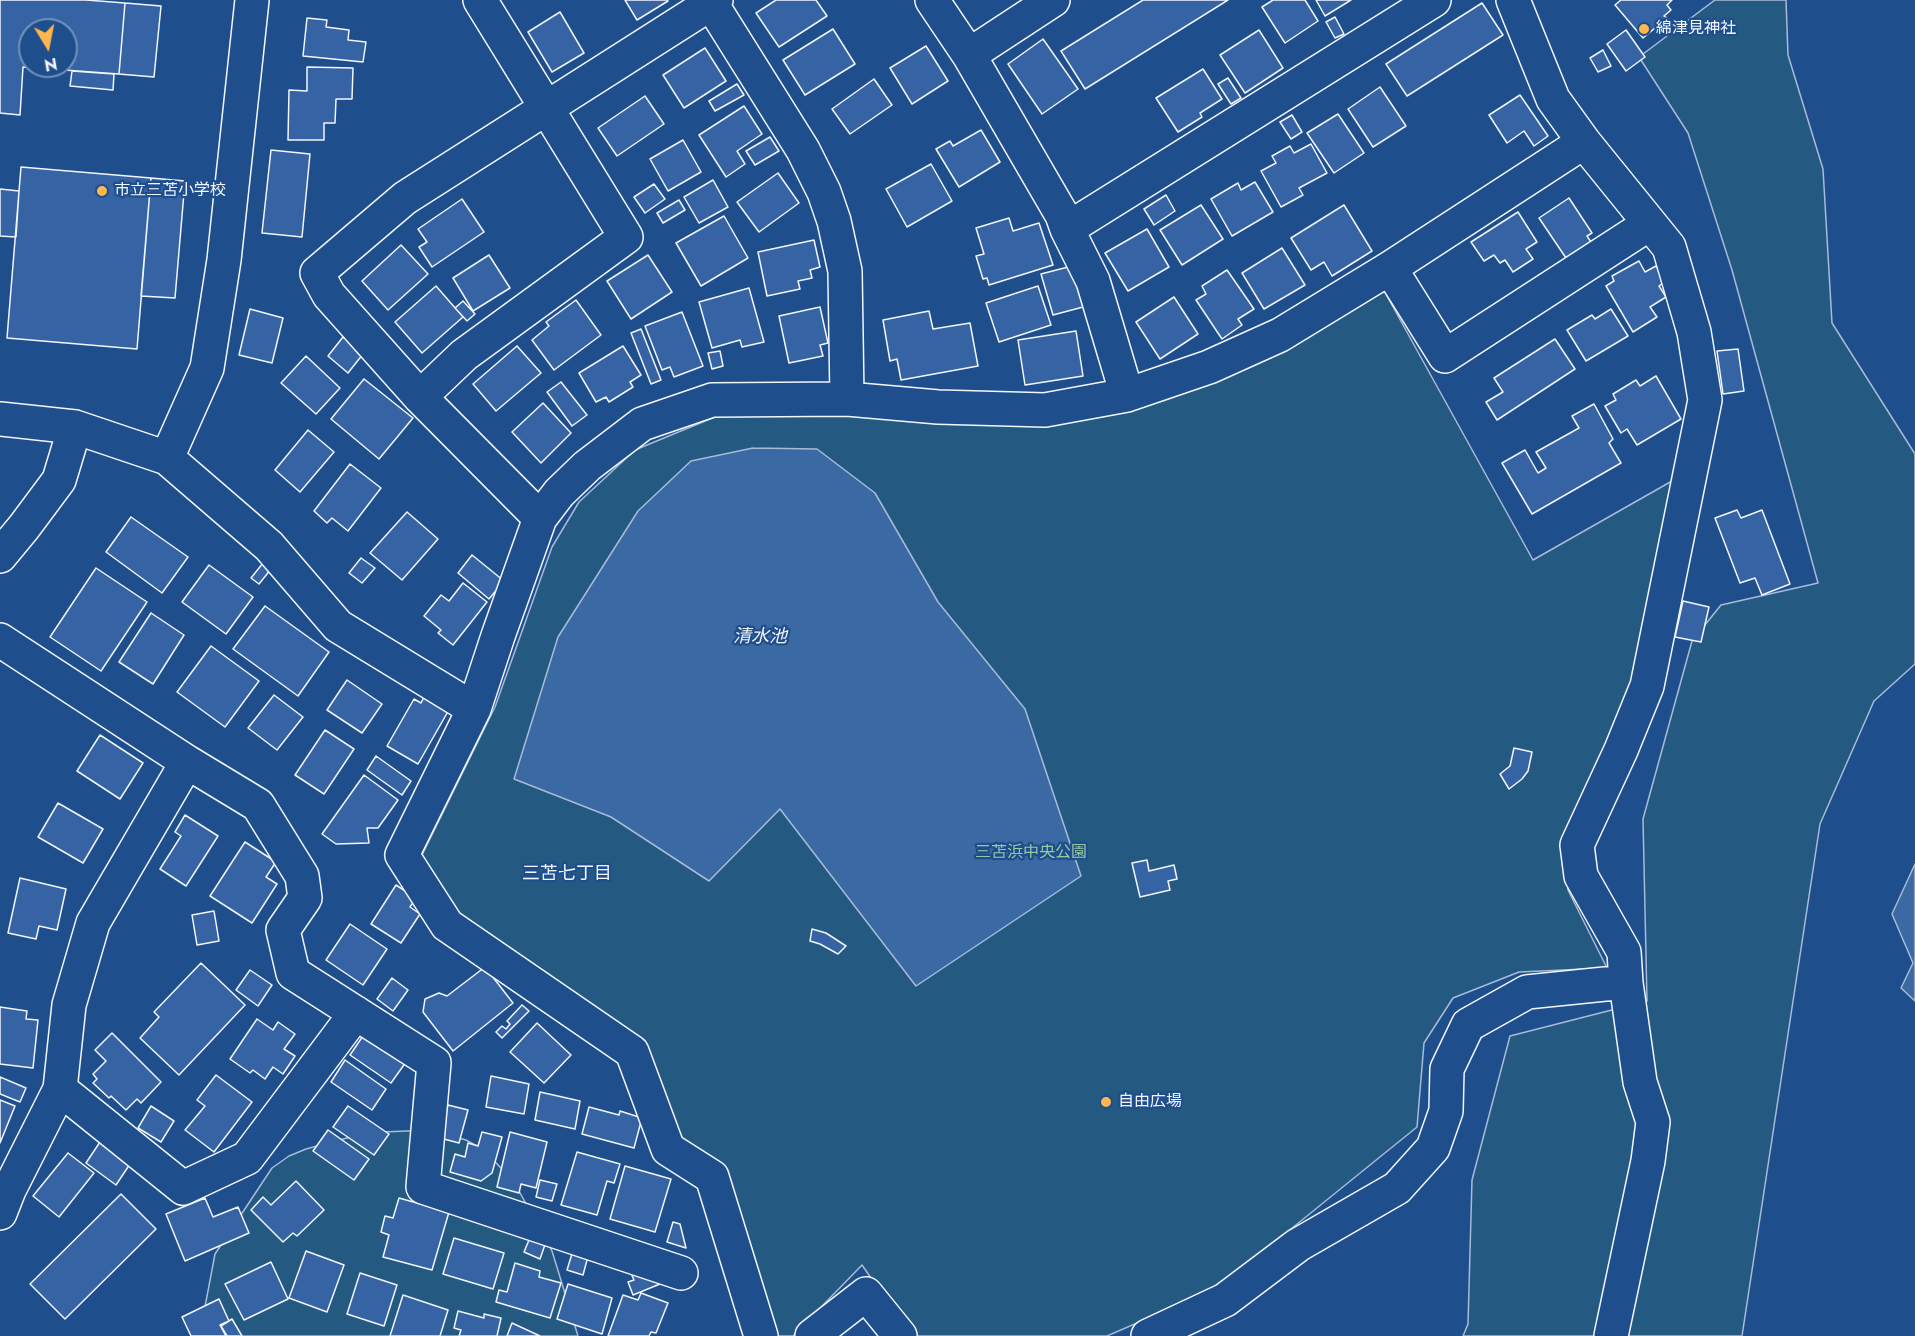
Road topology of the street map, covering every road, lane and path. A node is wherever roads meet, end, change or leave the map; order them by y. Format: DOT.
graph roads {
  1 [pos="252,0"];
  2 [pos="480,0"];
  3 [pos="932,0"];
  4 [pos="1053,0"];
  5 [pos="1434,0"];
  6 [pos="1513,0"];
  7 [pos="712,1"];
  8 [pos="969,55"];
  9 [pos="547,107"];
  10 [pos="1584,142"];
  11 [pos="1650,224"];
  12 [pos="1067,229"];
  13 [pos="1390,268"];
  14 [pos="1127,394"];
  15 [pos="420,397"];
  16 [pos="847,399"];
  17 [pos="0,419"];
  18 [pos="75,427"];
  19 [pos="167,458"];
  20 [pos="540,518"];
  21 [pos="0,556"];
  22 [pos="0,640"];
  23 [pos="474,710"];
  24 [pos="187,762"];
  25 [pos="1626,983"];
  26 [pos="356,1013"];
  27 [pos="60,1089"];
  28 [pos="0,1213"];
  29 [pos="681,1274"];
  30 [pos="762,1336"];
  31 [pos="812,1336"];
  32 [pos="900,1336"];
  33 [pos="1149,1336"];
  34 [pos="1611,1336"];
  1 -- 19 [label="street"];
  2 -- 9 [label="street"];
  3 -- 8 [label="street"];
  4 -- 8 [label="street"];
  5 -- 12 [label="street"];
  6 -- 10 [label="street"];
  7 -- 9 [label="street"];
  7 -- 16 [label="street"];
  8 -- 12 [label="street"];
  9 -- 15 [label="street"];
  9 -- 15 [label="street"];
  10 -- 11 [label="street"];
  10 -- 13 [label="street"];
  11 -- 13 [label="street"];
  11 -- 25 [label="street"];
  12 -- 14 [label="street"];
  13 -- 14 [label="street"];
  14 -- 16 [label="street"];
  15 -- 20 [label="street"];
  16 -- 20 [label="street"];
  17 -- 18 [label="street"];
  18 -- 19 [label="street"];
  18 -- 21 [label="street"];
  19 -- 23 [label="street"];
  20 -- 23 [label="street"];
  22 -- 24 [label="street"];
  23 -- 30 [label="street"];
  24 -- 26 [label="street"];
  24 -- 27 [label="street"];
  25 -- 33 [label="street"];
  25 -- 34 [label="street"];
  26 -- 27 [label="street"];
  26 -- 29 [label="street"];
  27 -- 28 [label="street"];
  31 -- 32 [label="street"];
}
